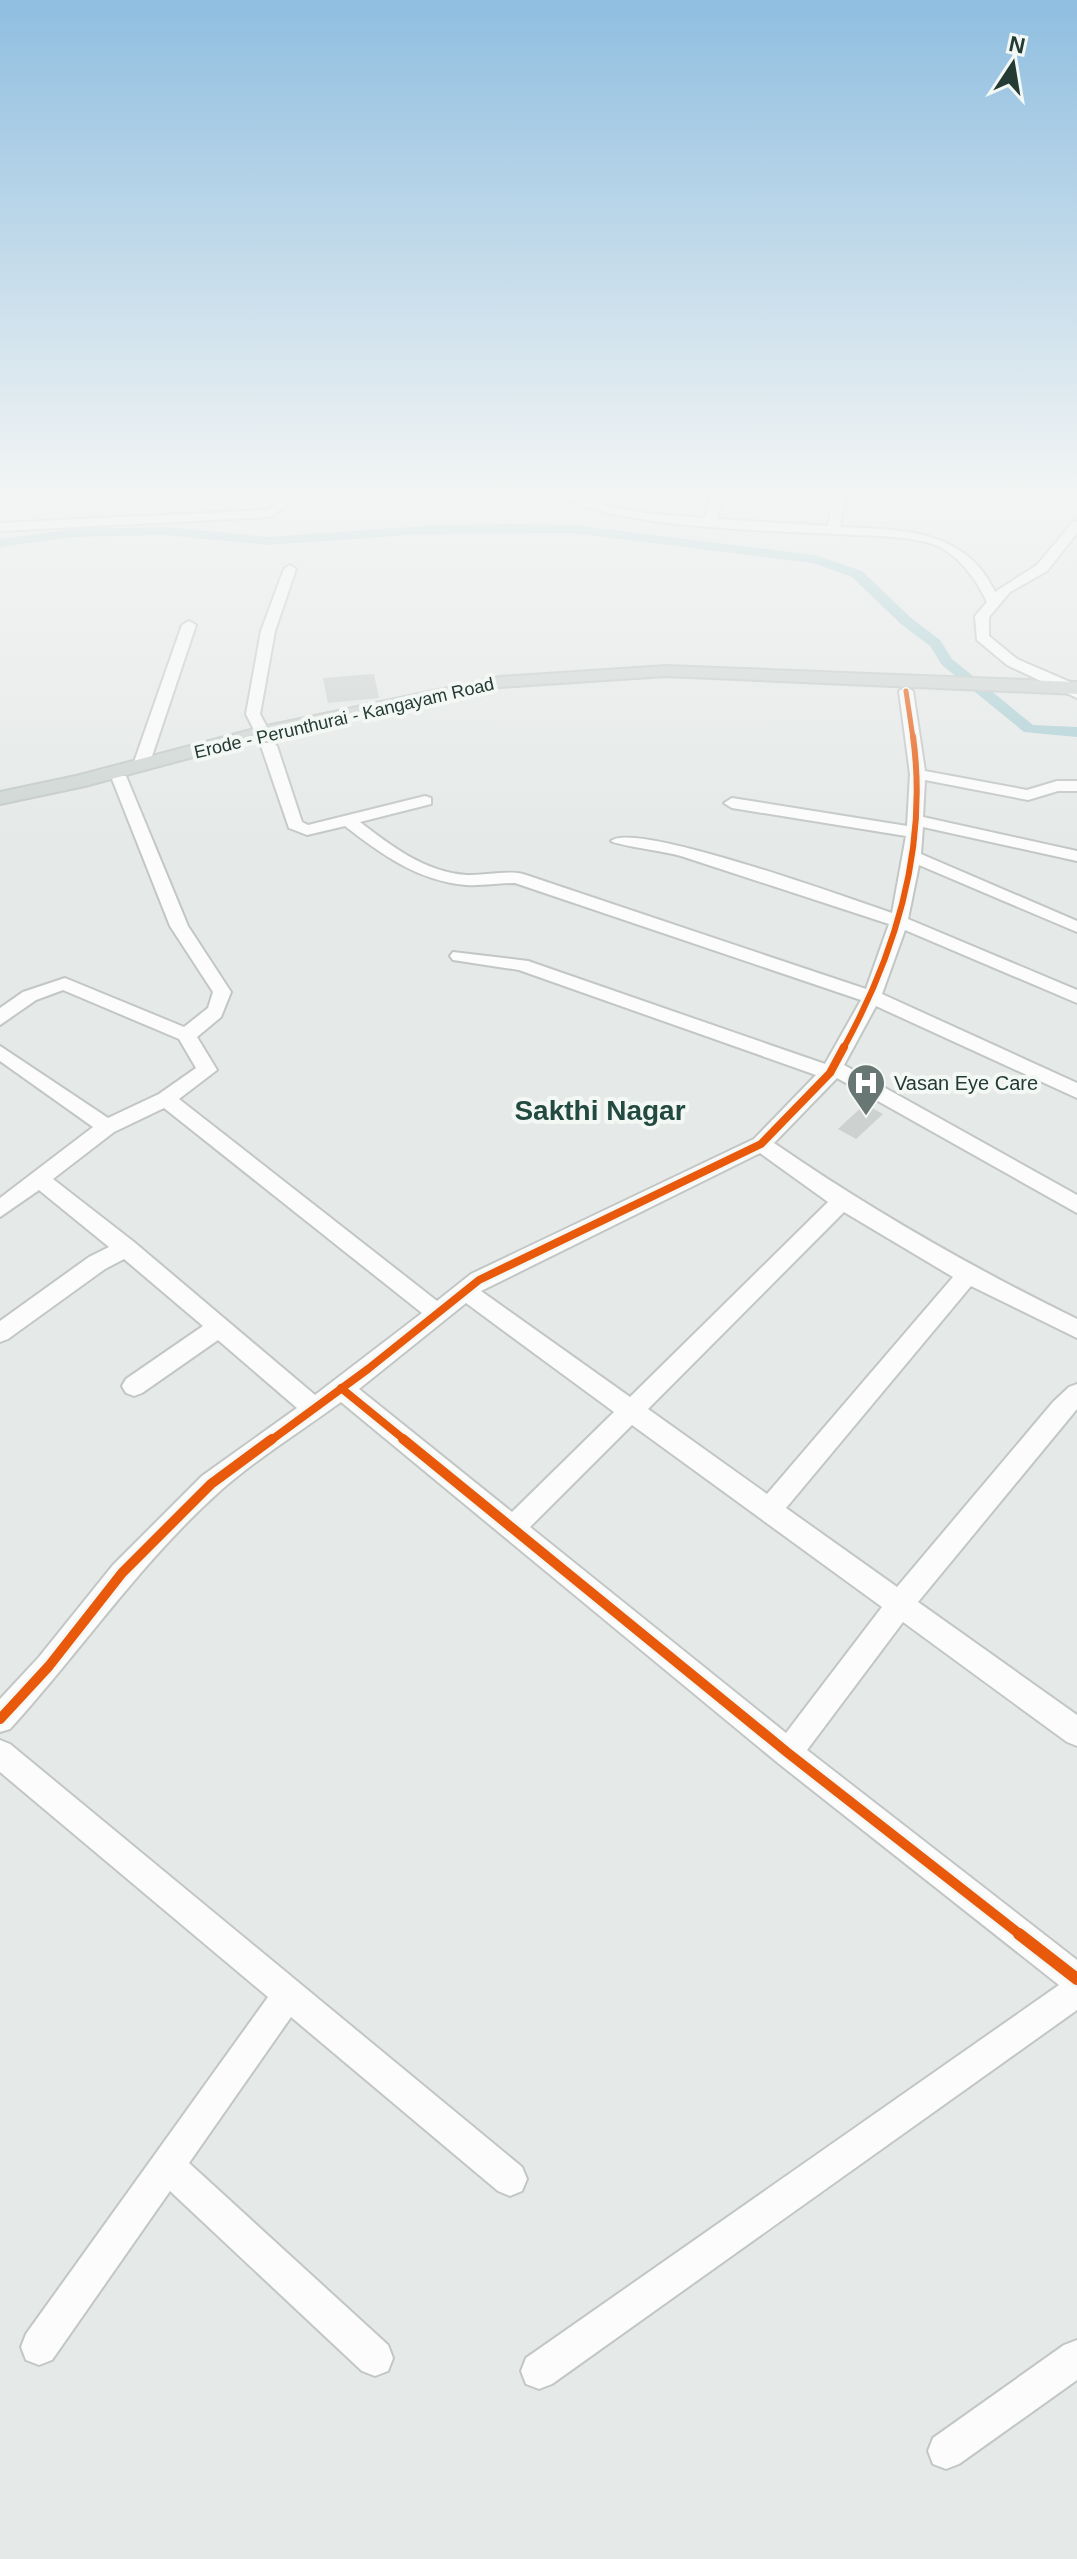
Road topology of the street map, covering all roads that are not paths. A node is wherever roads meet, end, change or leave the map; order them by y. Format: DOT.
graph roads {
  1 [pos="275,610"];
  2 [pos="986,610"];
  3 [pos="189,625"];
  4 [pos="525,685"];
  5 [pos="944,687"];
  6 [pos="906,691"];
  7 [pos="1076,692"];
  8 [pos="266,739"];
  9 [pos="141,765"];
  10 [pos="918,774"];
  11 [pos="120,779"];
  12 [pos="1077,786"];
  13 [pos="0,798"];
  14 [pos="425,801"];
  15 [pos="732,803"];
  16 [pos="0,806"];
  17 [pos="348,820"];
  18 [pos="914,826"];
  19 [pos="619,841"];
  20 [pos="913,856"];
  21 [pos="1077,856"];
  22 [pos="899,921"];
  23 [pos="1077,927"];
  24 [pos="459,956"];
  25 [pos="872,997"];
  26 [pos="1077,997"];
  27 [pos="0,1019"];
  28 [pos="186,1035"];
  29 [pos="0,1052"];
  30 [pos="832,1070"];
  31 [pos="1077,1091"];
  32 [pos="166,1099"];
  33 [pos="107,1127"];
  34 [pos="761,1144"];
  35 [pos="40,1180"];
  36 [pos="5,1198"];
  37 [pos="842,1201"];
  38 [pos="1077,1205"];
  39 [pos="126,1248"];
  40 [pos="968,1275"];
  41 [pos="465,1291"];
  42 [pos="437,1313"];
  43 [pos="219,1327"];
  44 [pos="1077,1329"];
  45 [pos="0,1333"];
  46 [pos="134,1386"];
  47 [pos="341,1388"];
  48 [pos="1072,1407"];
  49 [pos="314,1408"];
  50 [pos="630,1410"];
  51 [pos="769,1510"];
  52 [pos="512,1529"];
  53 [pos="900,1604"];
  54 [pos="0,1719"];
  55 [pos="1077,1732"];
  56 [pos="788,1753"];
  57 [pos="0,1754"];
  58 [pos="1077,1979"];
  59 [pos="1077,1991"];
  60 [pos="288,1995"];
  61 [pos="167,2166"];
  62 [pos="510,2179"];
  63 [pos="39,2347"];
  64 [pos="375,2358"];
  65 [pos="1077,2358"];
  66 [pos="539,2371"];
  67 [pos="946,2451"];
  1 -- 8 [label="street"];
  2 -- 7 [label="street"];
  3 -- 9 [label="street"];
  4 -- 5 [label="main road, Erode - Perunthurai - Kangayam Road"];
  4 -- 6 [label="main road, Erode - Perunthurai - Kangayam Road"];
  4 -- 8 [label="main road, Erode - Perunthurai - Kangayam Road"];
  5 -- 6 [label="main road, Erode - Perunthurai - Kangayam Road"];
  5 -- 7 [label="main road, Erode - Perunthurai - Kangayam Road"];
  6 -- 10 [label="street"];
  8 -- 9 [label="main road, Erode - Perunthurai - Kangayam Road"];
  8 -- 11 [label="main road, Erode - Perunthurai - Kangayam Road"];
  8 -- 17 [label="street"];
  9 -- 13 [label="main road, Erode - Perunthurai - Kangayam Road"];
  10 -- 12 [label="street"];
  10 -- 18 [label="street"];
  11 -- 16 [label="main road, Erode - Perunthurai - Kangayam Road"];
  11 -- 28 [label="street"];
  14 -- 17 [label="street"];
  15 -- 18 [label="street"];
  17 -- 25 [label="street"];
  18 -- 20 [label="street"];
  18 -- 21 [label="street"];
  19 -- 22 [label="street"];
  20 -- 22 [label="street"];
  20 -- 23 [label="street"];
  22 -- 25 [label="street"];
  22 -- 26 [label="street"];
  24 -- 30 [label="street"];
  25 -- 30 [label="street"];
  25 -- 31 [label="street"];
  27 -- 28 [label="street"];
  28 -- 32 [label="street"];
  29 -- 33 [label="street"];
  30 -- 34 [label="street"];
  30 -- 38 [label="street"];
  32 -- 33 [label="street"];
  32 -- 42 [label="street"];
  33 -- 35 [label="street"];
  34 -- 37 [label="street"];
  34 -- 41 [label="street"];
  35 -- 36 [label="street"];
  35 -- 39 [label="street"];
  37 -- 40 [label="street"];
  37 -- 50 [label="street"];
  39 -- 43 [label="street"];
  39 -- 45 [label="street"];
  40 -- 44 [label="street"];
  40 -- 51 [label="street"];
  41 -- 42 [label="street"];
  41 -- 50 [label="street"];
  42 -- 47 [label="street"];
  43 -- 46 [label="street"];
  43 -- 49 [label="street"];
  47 -- 49 [label="street"];
  47 -- 52 [label="street"];
  48 -- 53 [label="street"];
  49 -- 54 [label="street"];
  50 -- 51 [label="street"];
  50 -- 52 [label="street"];
  51 -- 53 [label="street"];
  52 -- 56 [label="street"];
  53 -- 55 [label="street"];
  53 -- 56 [label="street"];
  56 -- 58 [label="street"];
  57 -- 60 [label="street"];
  59 -- 66 [label="street"];
  60 -- 61 [label="street"];
  60 -- 62 [label="street"];
  61 -- 63 [label="street"];
  61 -- 64 [label="street"];
  65 -- 67 [label="street"];
}
